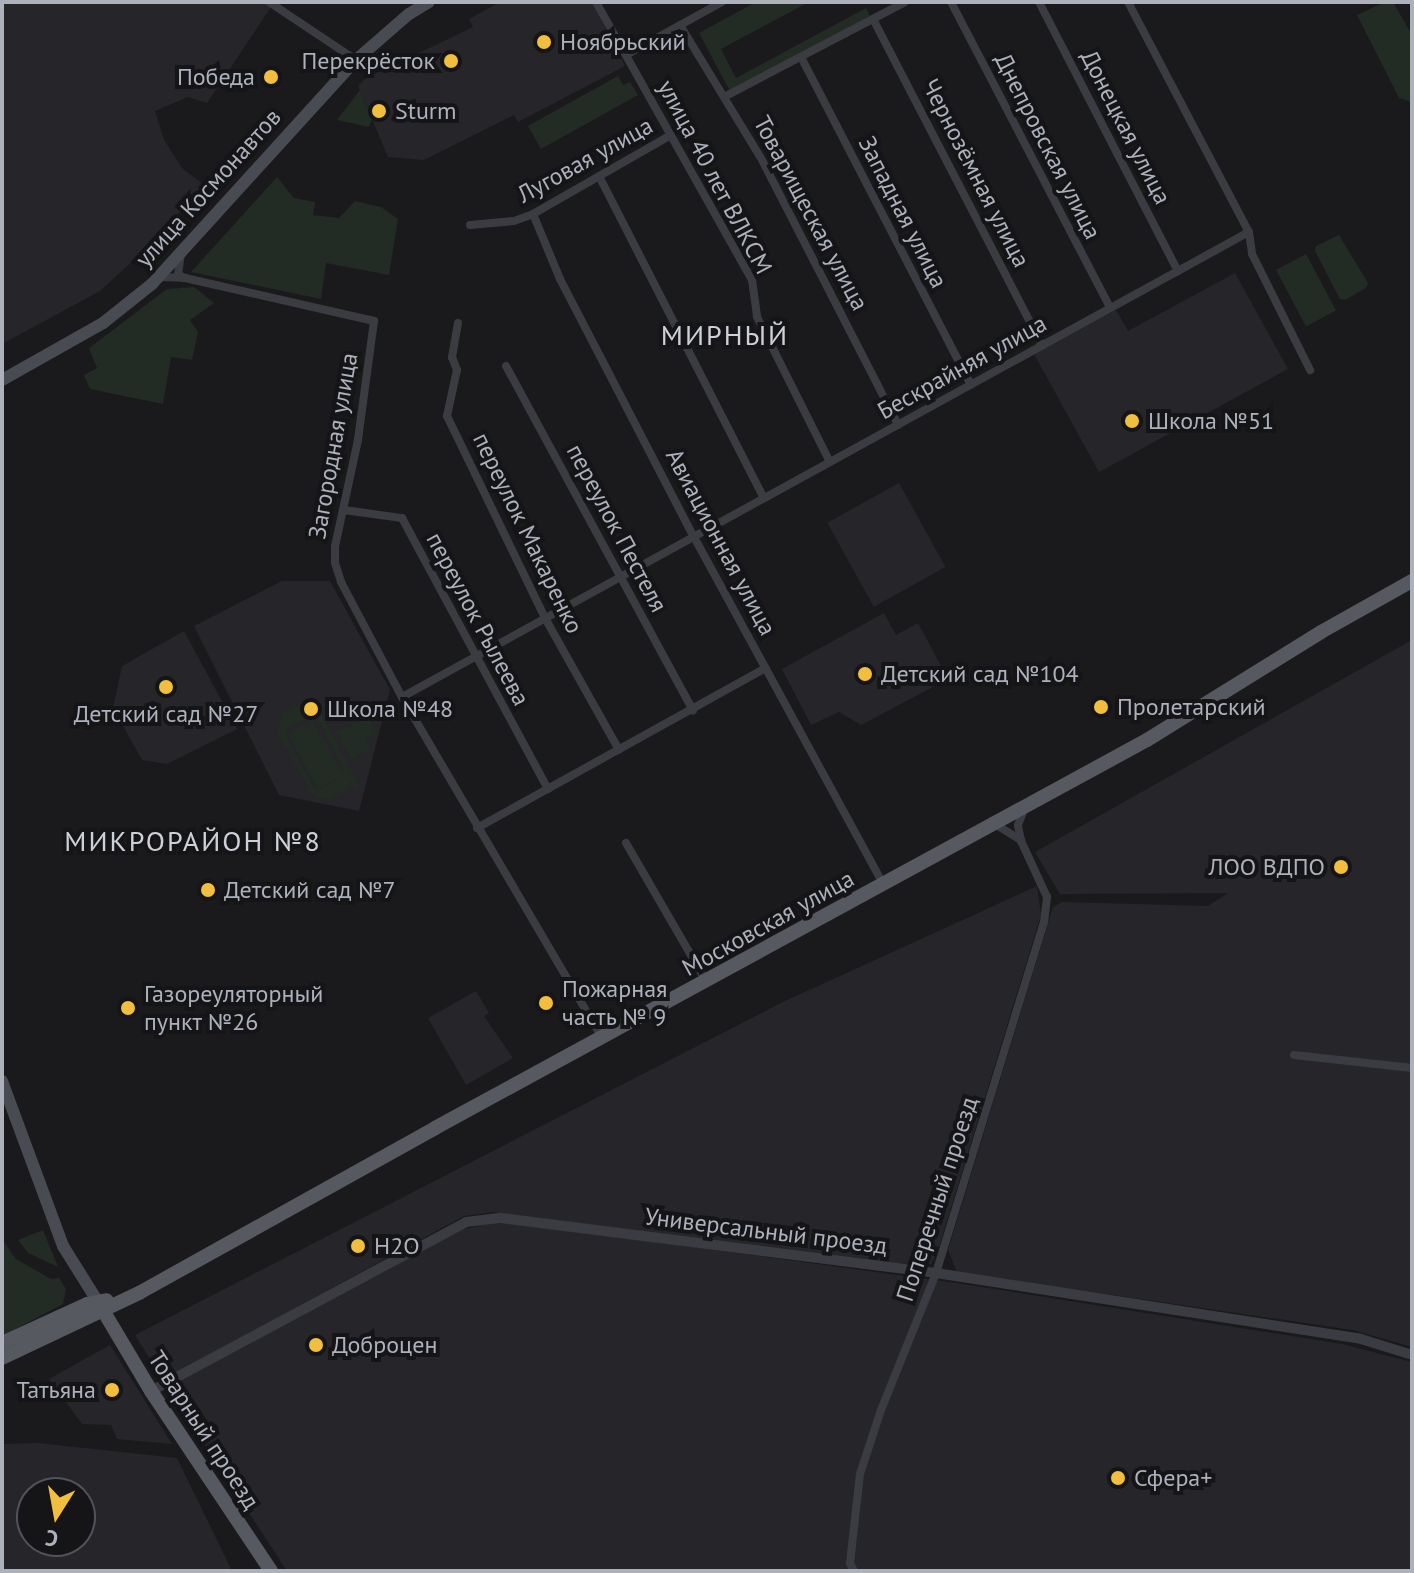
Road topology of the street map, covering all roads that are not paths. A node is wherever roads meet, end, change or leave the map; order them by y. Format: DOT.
graph roads {
  1 [pos="269,2"];
  2 [pos="429,2"];
  3 [pos="596,2"];
  4 [pos="722,2"];
  5 [pos="905,2"];
  6 [pos="951,2"];
  7 [pos="1039,2"];
  8 [pos="1128,2"];
  9 [pos="873,19"];
  10 [pos="680,25"];
  11 [pos="626,55"];
  12 [pos="801,57"];
  13 [pos="356,60"];
  14 [pos="726,96"];
  15 [pos="671,135"];
  16 [pos="599,176"];
  17 [pos="533,214"];
  18 [pos="470,225"];
  19 [pos="1249,232"];
  20 [pos="181,253"];
  21 [pos="1178,271"];
  22 [pos="160,277"];
  23 [pos="185,278"];
  24 [pos="1110,308"];
  25 [pos="458,323"];
  26 [pos="1042,345"];
  27 [pos="506,366"];
  28 [pos="1310,370"];
  29 [pos="2,380"];
  30 [pos="971,385"];
  31 [pos="898,425"];
  32 [pos="830,462"];
  33 [pos="764,498"];
  34 [pos="344,510"];
  35 [pos="694,537"];
  36 [pos="621,577"];
  37 [pos="1412,581"];
  38 [pos="545,618"];
  39 [pos="474,657"];
  40 [pos="766,668"];
  41 [pos="402,697"];
  42 [pos="693,710"];
  43 [pos="619,750"];
  44 [pos="548,789"];
  45 [pos="1025,807"];
  46 [pos="995,824"];
  47 [pos="477,828"];
  48 [pos="1021,841"];
  49 [pos="626,843"];
  50 [pos="883,885"];
  51 [pos="707,982"];
  52 [pos="602,1038"];
  53 [pos="1294,1055"];
  54 [pos="1412,1068"];
  55 [pos="2,1081"];
  56 [pos="936,1273"];
  57 [pos="101,1306"];
  58 [pos="2,1343"];
  59 [pos="1412,1355"];
  60 [pos="2,1358"];
  61 [pos="151,1391"];
  62 [pos="271,1571"];
  63 [pos="854,1571"];
  1 -- 13 [label="street"];
  2 -- 13 [label="main road, улица Космонавтов"];
  3 -- 11 [label="street, улица 40 лет ВЛКСМ"];
  4 -- 10 [label="street"];
  5 -- 9 [label="street"];
  6 -- 24 [label="street, Днепровская улица"];
  7 -- 21 [label="street, Донецкая улица"];
  8 -- 19 [label="street"];
  9 -- 12 [label="street"];
  9 -- 26 [label="street, Чернозёмная улица"];
  10 -- 11 [label="street"];
  10 -- 14 [label="street, Товарищеская улица"];
  11 -- 15 [label="street, улица 40 лет ВЛКСМ"];
  12 -- 14 [label="street"];
  12 -- 30 [label="street, Западная улица"];
  13 -- 20 [label="main road, улица Космонавтов"];
  14 -- 31 [label="street, Товарищеская улица"];
  15 -- 16 [label="street, Луговая улица"];
  15 -- 32 [label="street, улица 40 лет ВЛКСМ"];
  16 -- 17 [label="street, Луговая улица"];
  16 -- 33 [label="street"];
  17 -- 18 [label="street, Луговая улица"];
  17 -- 35 [label="street, Авиационная улица"];
  19 -- 21 [label="street, Бескрайняя улица"];
  19 -- 28 [label="street"];
  20 -- 22 [label="main road, улица Космонавтов"];
  20 -- 23 [label="street"];
  21 -- 24 [label="street, Бескрайняя улица"];
  22 -- 23 [label="street, Загородная улица"];
  22 -- 29 [label="main road, улица Космонавтов"];
  23 -- 34 [label="street, Загородная улица"];
  24 -- 26 [label="street, Бескрайняя улица"];
  25 -- 38 [label="street, переулок Макаренко"];
  26 -- 30 [label="street, Бескрайняя улица"];
  27 -- 36 [label="street, переулок Пестеля"];
  30 -- 31 [label="street, Бескрайняя улица"];
  31 -- 32 [label="street, Бескрайняя улица"];
  32 -- 33 [label="street, Бескрайняя улица"];
  33 -- 35 [label="street, Бескрайняя улица"];
  34 -- 39 [label="street, переулок Рылеева"];
  34 -- 41 [label="street, Загородная улица"];
  35 -- 36 [label="street, Бескрайняя улица"];
  35 -- 40 [label="street, Авиационная улица"];
  36 -- 38 [label="street, Бескрайняя улица"];
  36 -- 42 [label="street, переулок Пестеля"];
  37 -- 45 [label="main road, Московская улица"];
  38 -- 39 [label="street, Бескрайняя улица"];
  38 -- 43 [label="street, переулок Макаренко"];
  39 -- 41 [label="street, Бескрайняя улица"];
  39 -- 44 [label="street, переулок Рылеева"];
  40 -- 42 [label="street"];
  40 -- 50 [label="street, Авиационная улица"];
  41 -- 47 [label="street, Загородная улица"];
  42 -- 43 [label="street"];
  43 -- 44 [label="street"];
  44 -- 47 [label="street"];
  45 -- 46 [label="main road, Московская улица"];
  45 -- 48 [label="street"];
  46 -- 48 [label="street"];
  46 -- 50 [label="main road, Московская улица"];
  47 -- 52 [label="street, Загородная улица"];
  48 -- 56 [label="street, Поперечный проезд"];
  49 -- 51 [label="street"];
  50 -- 51 [label="main road, Московская улица"];
  51 -- 52 [label="main road, Московская улица"];
  52 -- 57 [label="main road, Московская улица"];
  53 -- 54 [label="street"];
  55 -- 57 [label="main road"];
  56 -- 59 [label="street, Универсальный проезд"];
  56 -- 61 [label="street, Универсальный проезд"];
  56 -- 63 [label="street, Поперечный проезд"];
  57 -- 58 [label="main road"];
  57 -- 60 [label="main road"];
  57 -- 61 [label="main road, Товарный проезд"];
  61 -- 62 [label="main road, Товарный проезд"];
}
